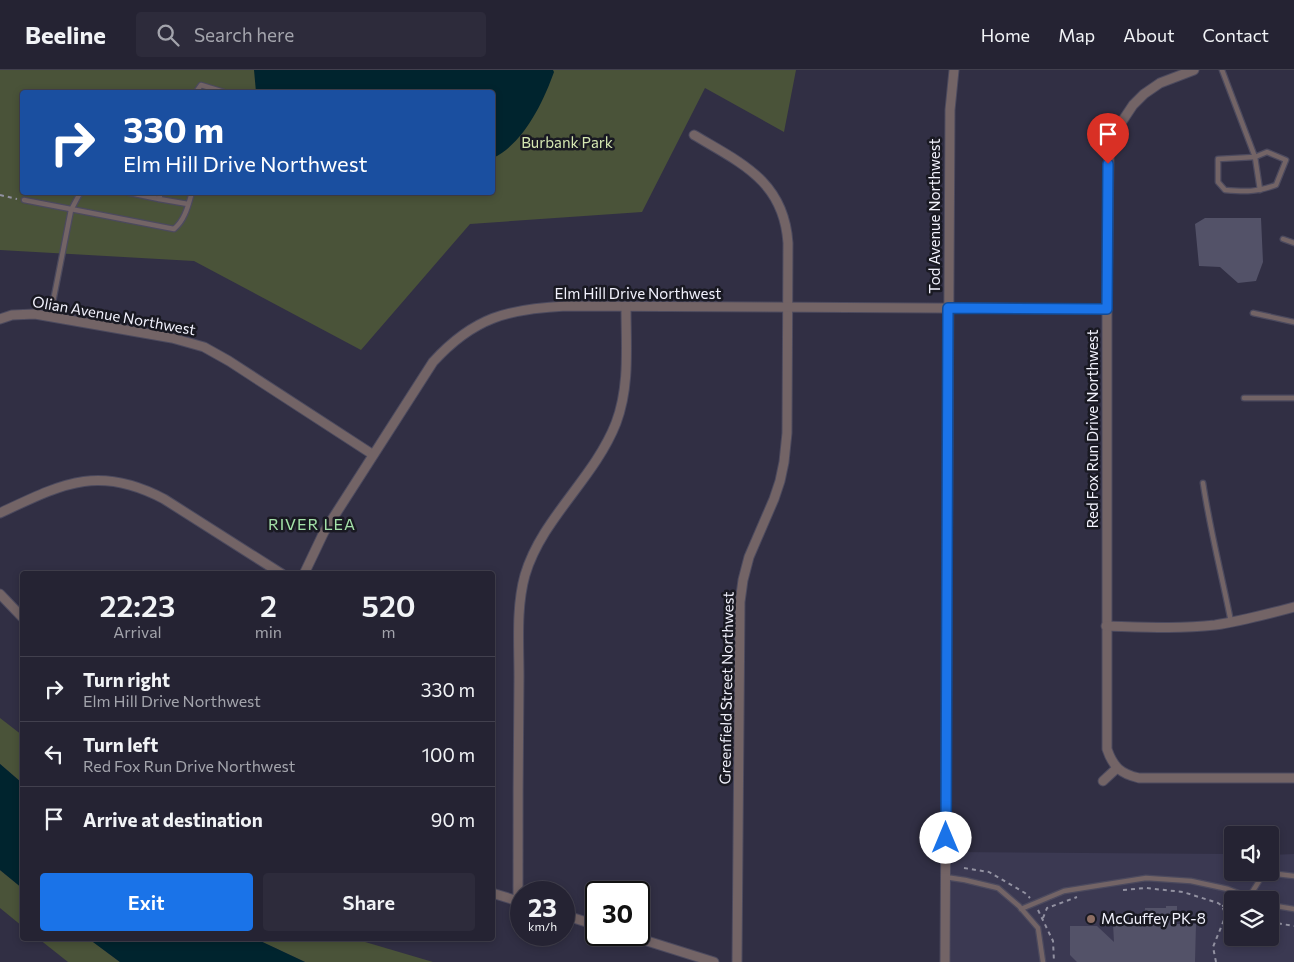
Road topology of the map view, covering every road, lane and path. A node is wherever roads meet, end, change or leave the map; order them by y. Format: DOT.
graph roads {
  1 [pos="954,70"];
  2 [pos="1194,70"];
  3 [pos="1222,70"];
  4 [pos="197,90"];
  5 [pos="218,90"];
  6 [pos="694,135"];
  7 [pos="1255,157"];
  8 [pos="1260,190"];
  9 [pos="0,194"];
  10 [pos="79,195"];
  11 [pos="140,195"];
  12 [pos="160,195"];
  13 [pos="191,195"];
  14 [pos="159,199"];
  15 [pos="24,200"];
  16 [pos="188,204"];
  17 [pos="71,210"];
  18 [pos="1283,239"];
  19 [pos="1294,243"];
  20 [pos="626,307"];
  21 [pos="787,307"];
  22 [pos="948,308"];
  23 [pos="1107,309"];
  24 [pos="1253,313"];
  25 [pos="50,317"];
  26 [pos="0,319"];
  27 [pos="1294,322"];
  28 [pos="1244,398"];
  29 [pos="1294,398"];
  30 [pos="372,454"];
  31 [pos="1203,483"];
  32 [pos="0,513"];
  33 [pos="277,571"];
  34 [pos="305,571"];
  35 [pos="0,594"];
  36 [pos="1294,607"];
  37 [pos="20,615"];
  38 [pos="1231,622"];
  39 [pos="1106,626"];
  40 [pos="1117,768"];
  41 [pos="1294,778"];
  42 [pos="1103,781"];
  43 [pos="1294,876"];
  44 [pos="946,877"];
  45 [pos="519,881"];
  46 [pos="1117,890"];
  47 [pos="1233,891"];
  48 [pos="1253,891"];
  49 [pos="495,894"];
  50 [pos="1084,895"];
  51 [pos="510,898"];
  52 [pos="1222,906"];
  53 [pos="1279,906"];
  54 [pos="1021,908"];
  55 [pos="1294,909"];
  56 [pos="1224,910"];
  57 [pos="1043,918"];
  58 [pos="1224,920"];
  59 [pos="1279,924"];
  60 [pos="1294,926"];
  61 [pos="650,942"];
  62 [pos="714,962"];
  63 [pos="737,962"];
  64 [pos="945,962"];
  65 [pos="1043,962"];
  66 [pos="1216,962"];
  1 -- 22 [label="street, Tod Avenue Northwest"];
  2 -- 23 [label="street, Red Fox Run Drive Northwest"];
  3 -- 7 [label="lane"];
  4 -- 5 [label="lane"];
  6 -- 21 [label="street, Greenfield Street Northwest"];
  7 -- 8 [label="lane"];
  7 -- 8 [label="lane"];
  7 -- 8 [label="lane"];
  9 -- 15 [label="path"];
  10 -- 17 [label="lane"];
  11 -- 14 [label="lane"];
  12 -- 14 [label="lane"];
  13 -- 16 [label="lane"];
  14 -- 16 [label="lane"];
  15 -- 17 [label="lane"];
  16 -- 17 [label="lane"];
  17 -- 25 [label="lane"];
  18 -- 19 [label="lane"];
  20 -- 21 [label="street, Elm Hill Drive Northwest"];
  20 -- 30 [label="street, Elm Hill Drive Northwest"];
  20 -- 45 [label="street"];
  21 -- 22 [label="street, Elm Hill Drive Northwest"];
  21 -- 63 [label="street, Greenfield Street Northwest"];
  22 -- 23 [label="street, Elm Hill Drive Northwest"];
  22 -- 44 [label="street, Tod Avenue Northwest"];
  23 -- 39 [label="street, Red Fox Run Drive Northwest"];
  24 -- 27 [label="lane"];
  25 -- 26 [label="street, Olian Avenue Northwest"];
  25 -- 30 [label="street, Olian Avenue Northwest"];
  28 -- 29 [label="lane"];
  30 -- 34 [label="street, Elm Hill Drive Northwest"];
  31 -- 38 [label="lane"];
  32 -- 33 [label="street"];
  35 -- 37 [label="street"];
  36 -- 38 [label="street"];
  38 -- 39 [label="street"];
  39 -- 40 [label="street, Red Fox Run Drive Northwest"];
  40 -- 41 [label="street"];
  40 -- 42 [label="street"];
  43 -- 48 [label="lane"];
  44 -- 54 [label="lane"];
  44 -- 64 [label="street, Tod Avenue Northwest"];
  46 -- 52 [label="path"];
  47 -- 54 [label="lane"];
  49 -- 51 [label="street"];
  50 -- 57 [label="path"];
  52 -- 56 [label="path"];
  53 -- 55 [label="lane"];
  54 -- 65 [label="lane"];
  58 -- 66 [label="path"];
  59 -- 60 [label="path"];
  61 -- 62 [label="street"];
}
